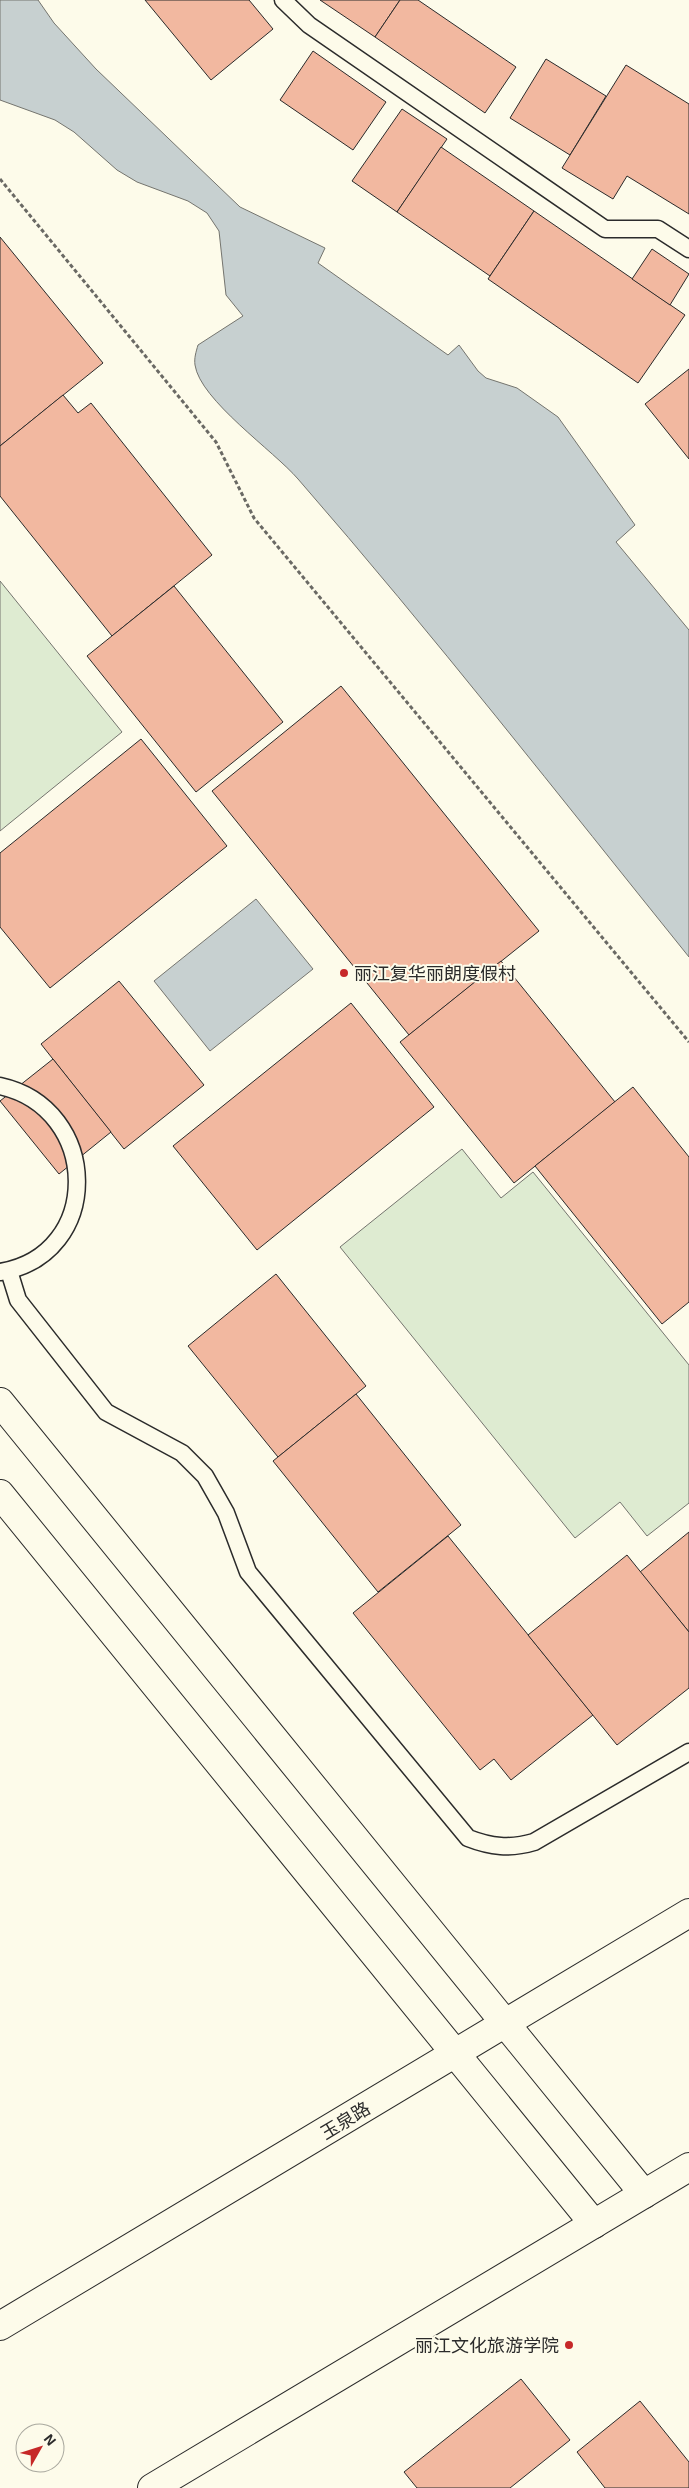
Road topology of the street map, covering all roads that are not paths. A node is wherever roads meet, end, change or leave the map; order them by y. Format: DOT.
graph roads {
  1 [pos="283,0"];
  2 [pos="689,249"];
  3 [pos="0,1086"];
  4 [pos="4,1272"];
  5 [pos="0,1402"];
  6 [pos="0,1494"];
  7 [pos="689,1752"];
  8 [pos="689,1913"];
  9 [pos="505,2024"];
  10 [pos="455,2053"];
  11 [pos="689,2168"];
  12 [pos="644,2194"];
  13 [pos="594,2224"];
  14 [pos="0,2326"];
  15 [pos="152,2488"];
  1 -- 2 [label="lane"];
  3 -- 4 [label="lane"];
  4 -- 7 [label="lane"];
  5 -- 9 [label="main road"];
  6 -- 10 [label="main road"];
  8 -- 9 [label="main road, 玉泉路"];
  9 -- 10 [label="main road, 玉泉路"];
  9 -- 12 [label="main road"];
  10 -- 13 [label="main road"];
  10 -- 14 [label="main road, 玉泉路"];
  11 -- 12 [label="main road"];
  12 -- 13 [label="main road"];
  13 -- 15 [label="main road"];
}
